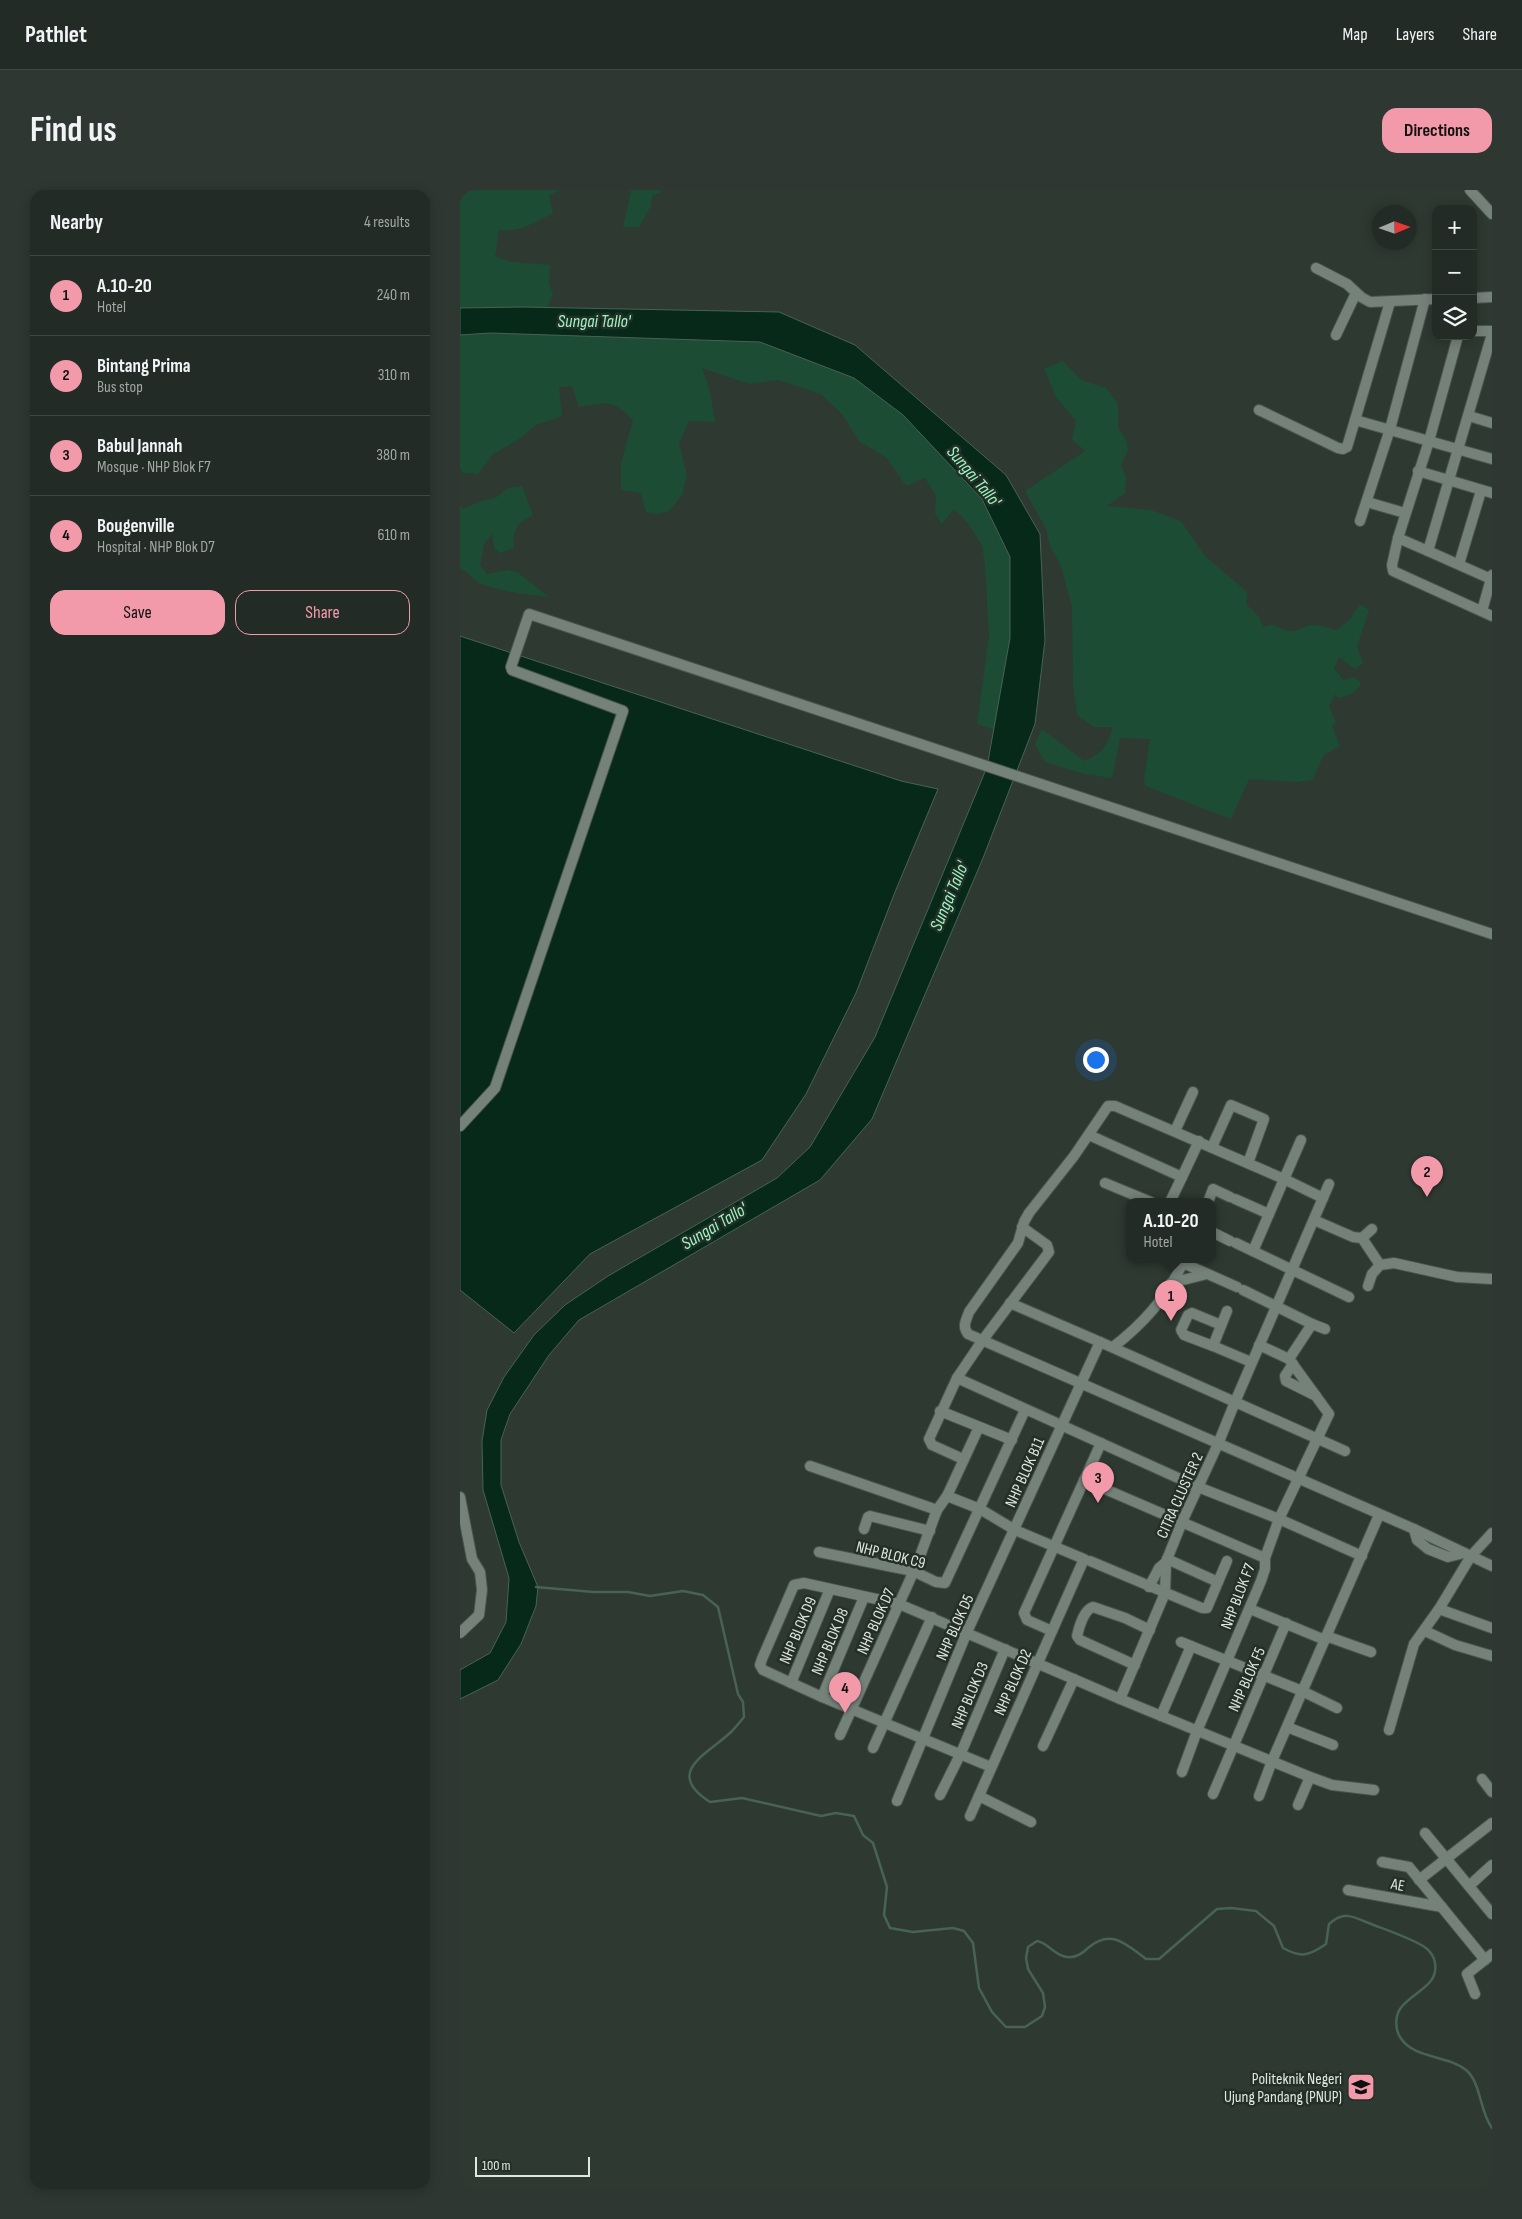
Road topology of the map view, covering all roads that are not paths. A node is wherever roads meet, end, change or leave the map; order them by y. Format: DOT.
graph roads {
  1 [pos="1462,190"];
  2 [pos="1472,194"];
  3 [pos="1492,214"];
  4 [pos="1316,268"];
  5 [pos="1356,293"];
  6 [pos="1492,297"];
  7 [pos="1477,298"];
  8 [pos="1424,299"];
  9 [pos="1432,299"];
  10 [pos="1390,302"];
  11 [pos="1477,331"];
  12 [pos="1492,332"];
  13 [pos="1336,335"];
  14 [pos="1457,340"];
  15 [pos="1259,410"];
  16 [pos="1469,416"];
  17 [pos="1355,420"];
  18 [pos="1492,423"];
  19 [pos="1390,429"];
  20 [pos="1429,441"];
  21 [pos="1459,450"];
  22 [pos="1492,459"];
  23 [pos="1418,471"];
  24 [pos="1450,482"];
  25 [pos="1481,490"];
  26 [pos="1492,493"];
  27 [pos="1367,502"];
  28 [pos="1405,513"];
  29 [pos="1360,521"];
  30 [pos="1398,538"];
  31 [pos="1428,551"];
  32 [pos="1459,564"];
  33 [pos="1491,577"];
  34 [pos="1487,613"];
  35 [pos="1492,934"];
  36 [pos="1193,1092"];
  37 [pos="460,1126"];
  38 [pos="1175,1131"];
  39 [pos="1089,1135"];
  40 [pos="1301,1140"];
  41 [pos="1199,1141"];
  42 [pos="1212,1147"];
  43 [pos="1248,1163"];
  44 [pos="1182,1178"];
  45 [pos="1284,1179"];
  46 [pos="1105,1183"];
  47 [pos="1329,1184"];
  48 [pos="1141,1198"];
  49 [pos="1172,1198"];
  50 [pos="1210,1198"];
  51 [pos="1323,1198"];
  52 [pos="1270,1214"];
  53 [pos="1314,1220"];
  54 [pos="1022,1227"];
  55 [pos="1372,1230"];
  56 [pos="1216,1234"];
  57 [pos="1362,1238"];
  58 [pos="1253,1251"];
  59 [pos="1183,1263"];
  60 [pos="1187,1263"];
  61 [pos="1380,1265"];
  62 [pos="1291,1269"];
  63 [pos="1206,1274"];
  64 [pos="1492,1279"];
  65 [pos="1171,1283"];
  66 [pos="1368,1286"];
  67 [pos="1349,1297"];
  68 [pos="1010,1303"];
  69 [pos="1276,1305"];
  70 [pos="1228,1311"];
  71 [pos="1312,1324"];
  72 [pos="1222,1326"];
  73 [pos="1325,1329"];
  74 [pos="1132,1333"];
  75 [pos="982,1340"];
  76 [pos="1100,1342"];
  77 [pos="1259,1345"];
  78 [pos="1213,1346"];
  79 [pos="1113,1347"];
  80 [pos="1129,1355"];
  81 [pos="1291,1361"];
  82 [pos="1251,1362"];
  83 [pos="959,1375"];
  84 [pos="1080,1384"];
  85 [pos="1318,1396"];
  86 [pos="1235,1402"];
  87 [pos="1025,1410"];
  88 [pos="940,1411"];
  89 [pos="1061,1425"];
  90 [pos="979,1427"];
  91 [pos="1318,1439"];
  92 [pos="1012,1440"];
  93 [pos="1101,1443"];
  94 [pos="1218,1444"];
  95 [pos="1345,1451"];
  96 [pos="963,1459"];
  97 [pos="810,1466"];
  98 [pos="1084,1480"];
  99 [pos="1298,1480"];
  100 [pos="1198,1486"];
  101 [pos="947,1496"];
  102 [pos="460,1497"];
  103 [pos="937,1510"];
  104 [pos="980,1510"];
  105 [pos="1379,1515"];
  106 [pos="1279,1519"];
  107 [pos="1182,1522"];
  108 [pos="864,1530"];
  109 [pos="1015,1530"];
  110 [pos="930,1531"];
  111 [pos="1492,1533"];
  112 [pos="1054,1545"];
  113 [pos="819,1552"];
  114 [pos="1468,1555"];
  115 [pos="1362,1556"];
  116 [pos="472,1558"];
  117 [pos="1265,1558"];
  118 [pos="460,1559"];
  119 [pos="1087,1560"];
  120 [pos="1167,1560"];
  121 [pos="1227,1561"];
  122 [pos="1492,1566"];
  123 [pos="913,1572"];
  124 [pos="950,1574"];
  125 [pos="1218,1582"];
  126 [pos="1149,1587"];
  127 [pos="830,1589"];
  128 [pos="1166,1593"];
  129 [pos="864,1597"];
  130 [pos="899,1604"];
  131 [pos="1440,1608"];
  132 [pos="1250,1609"];
  133 [pos="932,1617"];
  134 [pos="1286,1623"];
  135 [pos="1492,1628"];
  136 [pos="1052,1630"];
  137 [pos="1150,1630"];
  138 [pos="1425,1631"];
  139 [pos="967,1632"];
  140 [pos="460,1633"];
  141 [pos="1326,1638"];
  142 [pos="1006,1649"];
  143 [pos="1371,1652"];
  144 [pos="1492,1656"];
  145 [pos="1227,1661"];
  146 [pos="1037,1663"];
  147 [pos="1135,1665"];
  148 [pos="1264,1675"];
  149 [pos="1074,1679"];
  150 [pos="791,1683"];
  151 [pos="1302,1691"];
  152 [pos="822,1697"];
  153 [pos="1120,1699"];
  154 [pos="1337,1708"];
  155 [pos="852,1710"];
  156 [pos="1161,1716"];
  157 [pos="884,1722"];
  158 [pos="1287,1727"];
  159 [pos="1389,1730"];
  160 [pos="1197,1731"];
  161 [pos="840,1735"];
  162 [pos="924,1738"];
  163 [pos="1333,1745"];
  164 [pos="1043,1746"];
  165 [pos="1233,1746"];
  166 [pos="873,1748"];
  167 [pos="961,1752"];
  168 [pos="1272,1761"];
  169 [pos="991,1767"];
  170 [pos="1182,1772"];
  171 [pos="1310,1777"];
  172 [pos="1482,1779"];
  173 [pos="1374,1790"];
  174 [pos="1492,1792"];
  175 [pos="1213,1794"];
  176 [pos="940,1795"];
  177 [pos="979,1796"];
  178 [pos="1259,1796"];
  179 [pos="897,1801"];
  180 [pos="1298,1805"];
  181 [pos="970,1816"];
  182 [pos="1031,1822"];
  183 [pos="1492,1823"];
  184 [pos="1425,1833"];
  185 [pos="1446,1860"];
  186 [pos="1382,1862"];
  187 [pos="1492,1865"];
  188 [pos="1419,1880"];
  189 [pos="1468,1886"];
  190 [pos="1348,1890"];
  191 [pos="1442,1907"];
  192 [pos="1492,1914"];
  193 [pos="1489,1957"];
  194 [pos="1475,1994"];
  1 -- 2 [label="street"];
  2 -- 3 [label="street"];
  4 -- 5 [label="street"];
  5 -- 10 [label="street"];
  5 -- 13 [label="street"];
  6 -- 7 [label="street"];
  8 -- 9 [label="street"];
  8 -- 10 [label="street"];
  8 -- 19 [label="street"];
  10 -- 17 [label="street"];
  11 -- 12 [label="street"];
  12 -- 16 [label="street"];
  14 -- 20 [label="street"];
  15 -- 17 [label="street"];
  16 -- 18 [label="street"];
  16 -- 21 [label="street"];
  17 -- 19 [label="street"];
  19 -- 20 [label="street"];
  19 -- 27 [label="street"];
  20 -- 21 [label="street"];
  20 -- 23 [label="street"];
  21 -- 22 [label="street"];
  21 -- 24 [label="street"];
  23 -- 24 [label="street"];
  23 -- 28 [label="street"];
  24 -- 25 [label="street"];
  24 -- 31 [label="street"];
  25 -- 26 [label="street"];
  25 -- 32 [label="street"];
  27 -- 28 [label="street"];
  27 -- 29 [label="street"];
  28 -- 30 [label="street"];
  30 -- 31 [label="street"];
  30 -- 34 [label="street"];
  31 -- 32 [label="street"];
  32 -- 33 [label="street"];
  33 -- 34 [label="street"];
  35 -- 37 [label="street"];
  36 -- 38 [label="street"];
  38 -- 39 [label="street"];
  38 -- 41 [label="street"];
  39 -- 44 [label="street"];
  39 -- 54 [label="street"];
  40 -- 45 [label="street"];
  41 -- 42 [label="street"];
  41 -- 44 [label="street"];
  42 -- 43 [label="street"];
  42 -- 43 [label="street"];
  43 -- 45 [label="street"];
  44 -- 49 [label="street"];
  45 -- 51 [label="street"];
  45 -- 52 [label="street"];
  46 -- 48 [label="street"];
  47 -- 51 [label="street, CITRA CLUSTER 2"];
  50 -- 52 [label="street"];
  51 -- 53 [label="street, CITRA CLUSTER 2"];
  52 -- 58 [label="street"];
  53 -- 57 [label="street"];
  53 -- 62 [label="street, CITRA CLUSTER 2"];
  54 -- 68 [label="street"];
  54 -- 75 [label="street"];
  55 -- 57 [label="street"];
  56 -- 58 [label="street"];
  57 -- 61 [label="street"];
  58 -- 62 [label="street"];
  59 -- 65 [label="street"];
  60 -- 63 [label="street"];
  61 -- 64 [label="street"];
  61 -- 66 [label="street"];
  62 -- 67 [label="street"];
  62 -- 69 [label="street, CITRA CLUSTER 2"];
  63 -- 65 [label="street"];
  63 -- 69 [label="street"];
  65 -- 74 [label="street"];
  68 -- 75 [label="street"];
  68 -- 76 [label="street"];
  69 -- 71 [label="street"];
  69 -- 77 [label="street, CITRA CLUSTER 2"];
  70 -- 72 [label="street"];
  71 -- 73 [label="street"];
  71 -- 81 [label="street"];
  72 -- 78 [label="street"];
  72 -- 78 [label="street"];
  74 -- 79 [label="street"];
  74 -- 80 [label="street"];
  75 -- 83 [label="street"];
  75 -- 84 [label="street"];
  76 -- 79 [label="street"];
  76 -- 84 [label="street, NHP BLOK B11"];
  77 -- 81 [label="street"];
  77 -- 82 [label="street, CITRA CLUSTER 2"];
  78 -- 82 [label="street"];
  79 -- 80 [label="street"];
  80 -- 86 [label="street"];
  81 -- 85 [label="street"];
  81 -- 85 [label="street"];
  82 -- 86 [label="street, CITRA CLUSTER 2"];
  83 -- 87 [label="street"];
  83 -- 88 [label="street"];
  84 -- 89 [label="street, NHP BLOK B11"];
  84 -- 94 [label="street"];
  85 -- 91 [label="street"];
  86 -- 91 [label="street"];
  86 -- 94 [label="street, CITRA CLUSTER 2"];
  87 -- 89 [label="street"];
  87 -- 92 [label="street, NHP BLOK B11"];
  88 -- 90 [label="street"];
  88 -- 96 [label="street"];
  89 -- 93 [label="street"];
  89 -- 109 [label="street, NHP BLOK B11"];
  90 -- 92 [label="street"];
  90 -- 96 [label="street, NHP BLOK D7"];
  91 -- 95 [label="street"];
  91 -- 99 [label="street"];
  92 -- 104 [label="street, NHP BLOK B11"];
  93 -- 98 [label="street"];
  93 -- 100 [label="street"];
  94 -- 99 [label="street"];
  94 -- 100 [label="street, CITRA CLUSTER 2"];
  96 -- 101 [label="street, NHP BLOK D7"];
  97 -- 103 [label="street"];
  98 -- 107 [label="street, NHP BLOK F7"];
  98 -- 112 [label="street"];
  99 -- 105 [label="street"];
  99 -- 106 [label="street"];
  100 -- 106 [label="street"];
  100 -- 107 [label="street, CITRA CLUSTER 2"];
  101 -- 103 [label="street, NHP BLOK D7"];
  101 -- 104 [label="street"];
  102 -- 116 [label="street"];
  103 -- 110 [label="street, NHP BLOK D7"];
  104 -- 109 [label="street"];
  104 -- 124 [label="street, NHP BLOK B11"];
  105 -- 114 [label="street"];
  105 -- 115 [label="street"];
  106 -- 115 [label="street"];
  106 -- 117 [label="street"];
  107 -- 117 [label="street, NHP BLOK F7"];
  107 -- 120 [label="street, CITRA CLUSTER 2"];
  108 -- 110 [label="street"];
  109 -- 112 [label="street"];
  109 -- 139 [label="street, NHP BLOK D5"];
  110 -- 123 [label="street, NHP BLOK D7"];
  111 -- 114 [label="street"];
  112 -- 119 [label="street"];
  112 -- 136 [label="street"];
  113 -- 123 [label="street, NHP BLOK C9"];
  114 -- 122 [label="street"];
  114 -- 131 [label="street"];
  115 -- 141 [label="street"];
  116 -- 118 [label="street"];
  116 -- 140 [label="street"];
  117 -- 132 [label="street, NHP BLOK F7"];
  119 -- 126 [label="street"];
  119 -- 136 [label="street, NHP BLOK D2"];
  120 -- 125 [label="street, CITRA CLUSTER 2"];
  120 -- 126 [label="street, CITRA CLUSTER 2"];
  120 -- 128 [label="street, CITRA CLUSTER 2"];
  121 -- 125 [label="street"];
  123 -- 124 [label="street, NHP BLOK C9"];
  123 -- 130 [label="street, NHP BLOK D7"];
  125 -- 128 [label="street"];
  126 -- 128 [label="street"];
  127 -- 129 [label="street"];
  127 -- 150 [label="street, NHP BLOK D9"];
  127 -- 150 [label="street, NHP BLOK D9"];
  128 -- 137 [label="street, CITRA CLUSTER 2"];
  129 -- 130 [label="street"];
  129 -- 152 [label="street, NHP BLOK D8"];
  130 -- 133 [label="street"];
  130 -- 155 [label="street, NHP BLOK D7"];
  131 -- 135 [label="street"];
  131 -- 138 [label="street"];
  132 -- 134 [label="street"];
  132 -- 145 [label="street, NHP BLOK F7"];
  133 -- 139 [label="street"];
  133 -- 157 [label="street, NHP BLOK D5"];
  134 -- 141 [label="street"];
  134 -- 148 [label="street, NHP BLOK F5"];
  136 -- 146 [label="street, NHP BLOK D2"];
  137 -- 147 [label="street, CITRA CLUSTER 2"];
  137 -- 147 [label="street"];
  138 -- 144 [label="street"];
  138 -- 159 [label="street"];
  139 -- 142 [label="street"];
  139 -- 162 [label="street, NHP BLOK D5"];
  141 -- 143 [label="street"];
  141 -- 151 [label="street"];
  142 -- 146 [label="street"];
  142 -- 167 [label="street, NHP BLOK D3"];
  145 -- 148 [label="street"];
  145 -- 156 [label="street"];
  145 -- 160 [label="street, NHP BLOK F7"];
  146 -- 149 [label="street"];
  146 -- 169 [label="street, NHP BLOK D2"];
  147 -- 153 [label="street, CITRA CLUSTER 2"];
  148 -- 151 [label="street"];
  148 -- 165 [label="street, NHP BLOK F5"];
  149 -- 153 [label="street"];
  149 -- 164 [label="street"];
  150 -- 152 [label="street"];
  151 -- 154 [label="street"];
  151 -- 158 [label="street"];
  152 -- 155 [label="street"];
  153 -- 156 [label="street"];
  155 -- 157 [label="street"];
  155 -- 161 [label="street, NHP BLOK D7"];
  156 -- 160 [label="street"];
  157 -- 162 [label="street"];
  157 -- 166 [label="street, NHP BLOK D5"];
  158 -- 163 [label="street"];
  158 -- 168 [label="street"];
  160 -- 165 [label="street"];
  160 -- 170 [label="street, NHP BLOK F7"];
  162 -- 167 [label="street"];
  162 -- 179 [label="street, NHP BLOK D5"];
  165 -- 168 [label="street"];
  165 -- 175 [label="street, NHP BLOK F5"];
  167 -- 169 [label="street"];
  167 -- 176 [label="street, NHP BLOK D3"];
  168 -- 171 [label="street"];
  168 -- 178 [label="street"];
  169 -- 177 [label="street, NHP BLOK D2"];
  171 -- 173 [label="street"];
  171 -- 180 [label="street"];
  172 -- 174 [label="street"];
  177 -- 181 [label="street, NHP BLOK D2"];
  177 -- 182 [label="street"];
  183 -- 185 [label="street, AE"];
  184 -- 185 [label="street"];
  185 -- 188 [label="street, AE"];
  185 -- 189 [label="street"];
  186 -- 188 [label="street, AE"];
  187 -- 189 [label="street"];
  188 -- 191 [label="street, AE"];
  189 -- 192 [label="street"];
  190 -- 191 [label="street, AE"];
  191 -- 193 [label="street, AE"];
  193 -- 194 [label="street, AE"];
}
